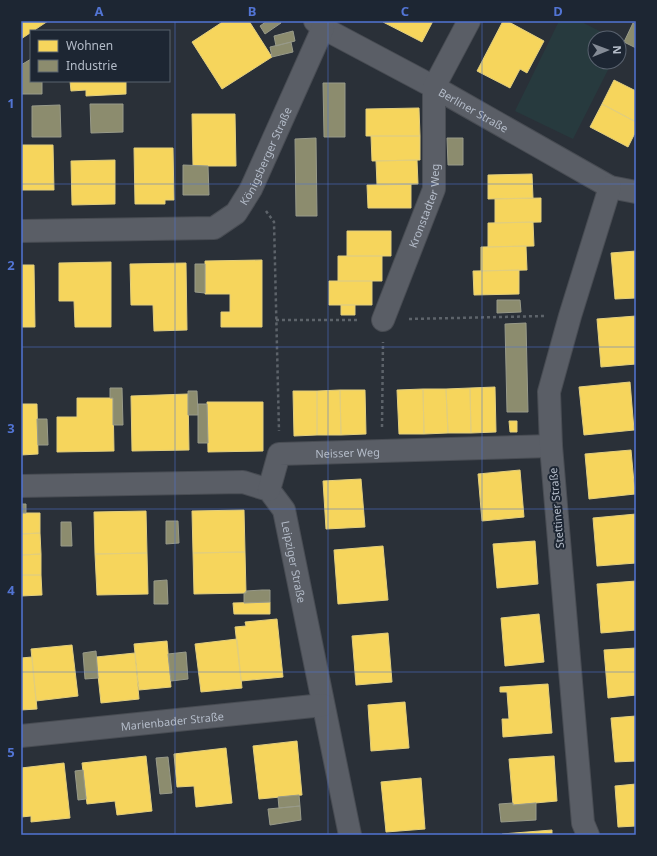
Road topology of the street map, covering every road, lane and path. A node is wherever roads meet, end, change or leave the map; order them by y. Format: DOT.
graph roads {
  1 [pos="469,21"];
  2 [pos="319,24"];
  3 [pos="434,87"];
  4 [pos="610,187"];
  5 [pos="251,189"];
  6 [pos="636,192"];
  7 [pos="21,231"];
  8 [pos="570,316"];
  9 [pos="276,320"];
  10 [pos="383,320"];
  11 [pos="551,446"];
  12 [pos="382,451"];
  13 [pos="279,454"];
  14 [pos="21,486"];
  15 [pos="269,490"];
  16 [pos="323,705"];
  17 [pos="21,736"];
  18 [pos="350,835"];
  19 [pos="588,835"];
  1 -- 3 [label="street"];
  2 -- 3 [label="street, Berliner Straße"];
  2 -- 5 [label="street, Königsberger Straße"];
  3 -- 4 [label="street, Berliner Straße"];
  3 -- 10 [label="street, Kronstadter Weg"];
  4 -- 6 [label="street, Berliner Straße"];
  4 -- 8 [label="street, Stettiner Straße"];
  5 -- 7 [label="street, Königsberger Straße"];
  5 -- 9 [label="path"];
  8 -- 10 [label="path"];
  8 -- 11 [label="street, Stettiner Straße"];
  9 -- 10 [label="path"];
  9 -- 13 [label="path"];
  10 -- 12 [label="path"];
  11 -- 12 [label="street, Neisser Weg"];
  11 -- 19 [label="street, Stettiner Straße"];
  12 -- 13 [label="street, Neisser Weg"];
  13 -- 15 [label="street"];
  14 -- 15 [label="street"];
  15 -- 16 [label="street, Leipziger Straße"];
  16 -- 17 [label="street, Marienbader Straße"];
  16 -- 18 [label="street, Leipziger Straße"];
}
